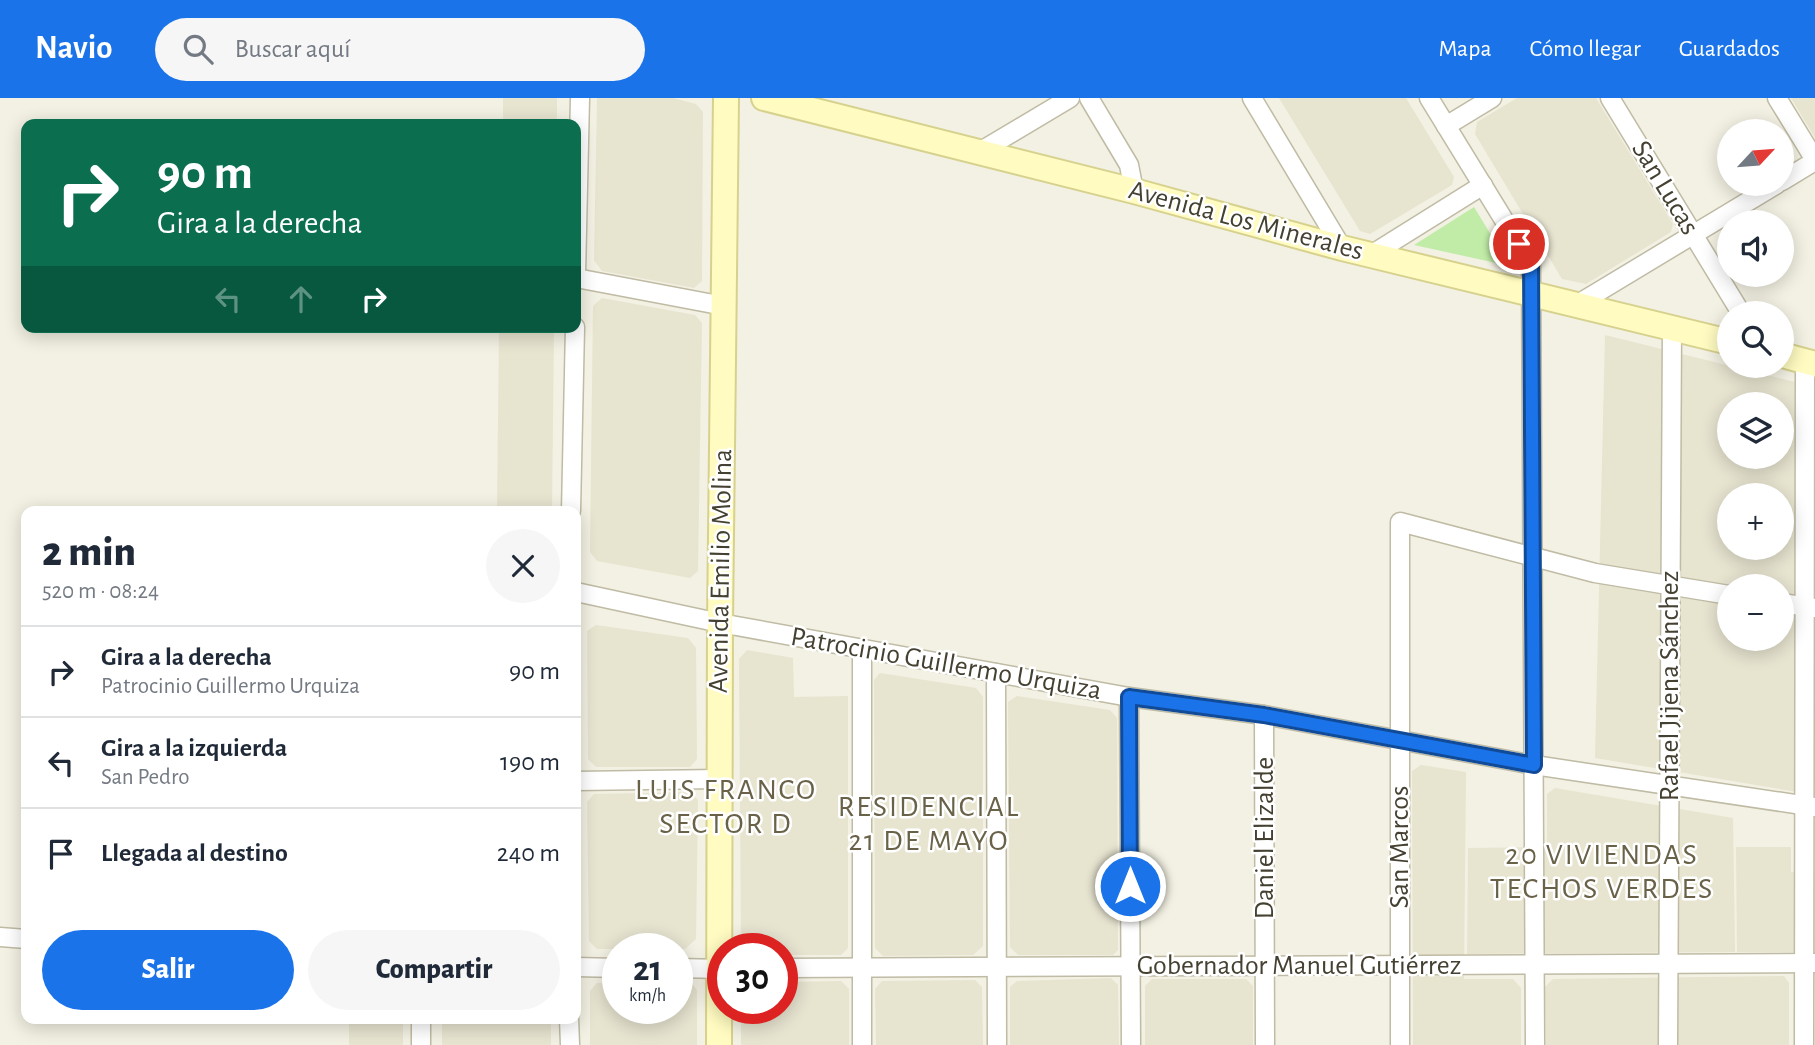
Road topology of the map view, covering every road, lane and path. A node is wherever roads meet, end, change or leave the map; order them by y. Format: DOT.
graph roads {
  1 [pos="580,98"];
  2 [pos="726,98"];
  3 [pos="764,98"];
  4 [pos="1070,98"];
  5 [pos="1089,98"];
  6 [pos="1252,98"];
  7 [pos="1429,98"];
  8 [pos="1492,98"];
  9 [pos="1610,98"];
  10 [pos="1777,98"];
  11 [pos="580,119"];
  12 [pos="1446,126"];
  13 [pos="981,151"];
  14 [pos="1815,160"];
  15 [pos="1794,173"];
  16 [pos="1483,185"];
  17 [pos="1134,191"];
  18 [pos="1756,196"];
  19 [pos="1693,235"];
  20 [pos="1342,248"];
  21 [pos="1371,254"];
  22 [pos="581,277"];
  23 [pos="1531,293"];
  24 [pos="1734,301"];
  25 [pos="1578,304"];
  26 [pos="724,306"];
  27 [pos="1672,328"];
  28 [pos="575,333"];
  29 [pos="1717,339"];
  30 [pos="1810,363"];
  31 [pos="571,506"];
  32 [pos="1532,556"];
  33 [pos="1670,585"];
  34 [pos="1717,592"];
  35 [pos="581,593"];
  36 [pos="1810,608"];
  37 [pos="720,623"];
  38 [pos="862,649"];
  39 [pos="996,673"];
  40 [pos="1129,697"];
  41 [pos="1264,715"];
  42 [pos="1401,742"];
  43 [pos="1534,765"];
  44 [pos="719,779"];
  45 [pos="581,781"];
  46 [pos="1669,785"];
  47 [pos="1809,806"];
  48 [pos="721,933"];
  49 [pos="0,937"];
  50 [pos="21,939"];
  51 [pos="1809,963"];
  52 [pos="1668,964"];
  53 [pos="1400,965"];
  54 [pos="1534,965"];
  55 [pos="581,967"];
  56 [pos="997,967"];
  57 [pos="1131,967"];
  58 [pos="1266,967"];
  59 [pos="602,968"];
  60 [pos="798,968"];
  61 [pos="862,968"];
  62 [pos="421,1024"];
  63 [pos="569,1024"];
  64 [pos="720,1024"];
  65 [pos="421,1045"];
  66 [pos="569,1045"];
  67 [pos="719,1045"];
  68 [pos="862,1045"];
  69 [pos="997,1045"];
  70 [pos="1131,1045"];
  71 [pos="1265,1045"];
  72 [pos="1400,1045"];
  73 [pos="1535,1045"];
  74 [pos="1668,1045"];
  75 [pos="1804,1045"];
  1 -- 11 [label="street"];
  2 -- 26 [label="main road, Avenida Emilio Molina"];
  3 -- 13 [label="main road, Avenida Los Minerales"];
  4 -- 13 [label="street"];
  5 -- 17 [label="street"];
  6 -- 20 [label="street"];
  7 -- 12 [label="street"];
  8 -- 12 [label="street"];
  9 -- 19 [label="street, San Lucas"];
  10 -- 14 [label="street"];
  12 -- 16 [label="street"];
  13 -- 17 [label="main road, Avenida Los Minerales"];
  14 -- 15 [label="street"];
  16 -- 21 [label="street"];
  16 -- 23 [label="street"];
  17 -- 20 [label="main road, Avenida Los Minerales"];
  18 -- 19 [label="street"];
  19 -- 24 [label="street, San Lucas"];
  19 -- 25 [label="street"];
  20 -- 21 [label="main road, Avenida Los Minerales"];
  21 -- 23 [label="main road, Avenida Los Minerales"];
  22 -- 26 [label="street"];
  23 -- 25 [label="main road, Avenida Los Minerales"];
  23 -- 32 [label="street"];
  25 -- 27 [label="main road, Avenida Los Minerales"];
  26 -- 37 [label="main road, Avenida Emilio Molina"];
  27 -- 29 [label="main road, Avenida Los Minerales"];
  27 -- 33 [label="street, Rafael Jijena Sánchez"];
  28 -- 31 [label="street"];
  30 -- 36 [label="street"];
  32 -- 33 [label="street"];
  32 -- 42 [label="street, San Marcos"];
  32 -- 43 [label="street"];
  33 -- 34 [label="street"];
  33 -- 46 [label="street, Rafael Jijena Sánchez"];
  35 -- 37 [label="street, Patrocinio Guillermo Urquiza"];
  36 -- 47 [label="street"];
  37 -- 38 [label="street, Patrocinio Guillermo Urquiza"];
  37 -- 44 [label="main road, Avenida Emilio Molina"];
  38 -- 39 [label="street, Patrocinio Guillermo Urquiza"];
  38 -- 61 [label="street"];
  39 -- 40 [label="street, Patrocinio Guillermo Urquiza"];
  39 -- 56 [label="street"];
  40 -- 41 [label="street, Patrocinio Guillermo Urquiza"];
  40 -- 57 [label="street"];
  41 -- 42 [label="street, Patrocinio Guillermo Urquiza"];
  41 -- 58 [label="street, Daniel Elizalde"];
  42 -- 43 [label="street, Patrocinio Guillermo Urquiza"];
  42 -- 53 [label="street, San Marcos"];
  43 -- 46 [label="street, Patrocinio Guillermo Urquiza"];
  43 -- 54 [label="street"];
  44 -- 45 [label="street"];
  44 -- 48 [label="main road, Avenida Emilio Molina"];
  46 -- 47 [label="street, Patrocinio Guillermo Urquiza"];
  46 -- 52 [label="street, Rafael Jijena Sánchez"];
  47 -- 51 [label="street"];
  49 -- 50 [label="street"];
  51 -- 52 [label="street, Gobernador Manuel Gutiérrez"];
  51 -- 75 [label="street"];
  52 -- 54 [label="street, Gobernador Manuel Gutiérrez"];
  52 -- 74 [label="street, Rafael Jijena Sánchez"];
  53 -- 54 [label="street, Gobernador Manuel Gutiérrez"];
  53 -- 58 [label="street, Gobernador Manuel Gutiérrez"];
  53 -- 72 [label="street, San Marcos"];
  54 -- 73 [label="street"];
  55 -- 59 [label="street"];
  56 -- 57 [label="street, Gobernador Manuel Gutiérrez"];
  56 -- 61 [label="street, Gobernador Manuel Gutiérrez"];
  56 -- 69 [label="street"];
  57 -- 58 [label="street, Gobernador Manuel Gutiérrez"];
  57 -- 70 [label="street"];
  58 -- 71 [label="street, Daniel Elizalde"];
  60 -- 61 [label="street, Gobernador Manuel Gutiérrez"];
  61 -- 68 [label="street"];
  62 -- 65 [label="street"];
  63 -- 66 [label="street"];
  64 -- 67 [label="main road, Avenida Emilio Molina"];
}
